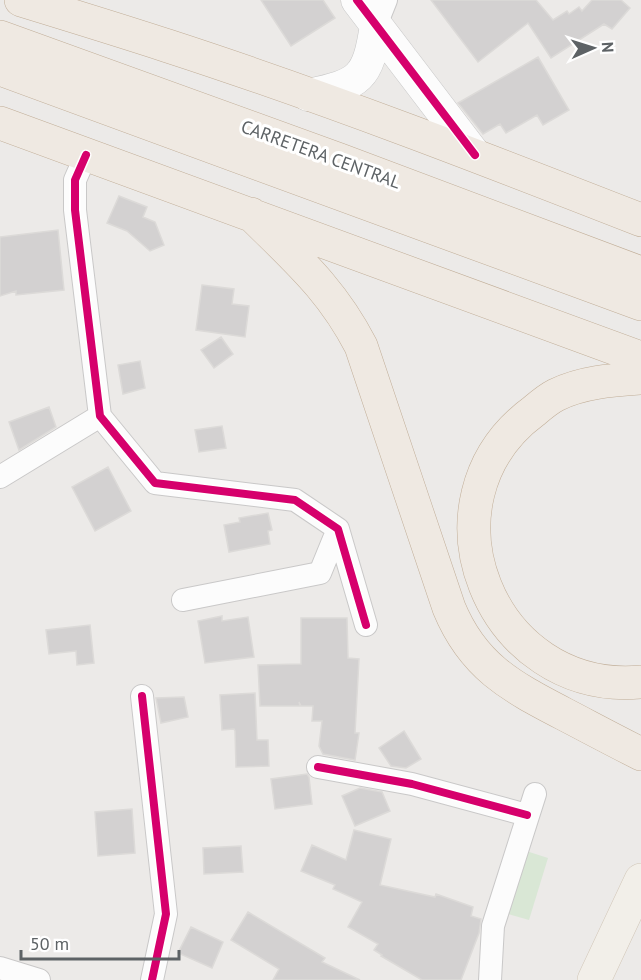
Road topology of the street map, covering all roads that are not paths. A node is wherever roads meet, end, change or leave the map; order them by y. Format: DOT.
graph roads {
  1 [pos="21,0"];
  2 [pos="357,0"];
  3 [pos="381,13"];
  4 [pos="0,37"];
  5 [pos="0,69"];
  6 [pos="308,95"];
  7 [pos="0,123"];
  8 [pos="86,155"];
  9 [pos="475,155"];
  10 [pos="251,214"];
  11 [pos="641,220"];
  12 [pos="641,273"];
  13 [pos="641,304"];
  14 [pos="641,358"];
  15 [pos="641,378"];
  16 [pos="100,416"];
  17 [pos="0,477"];
  18 [pos="338,529"];
  19 [pos="183,600"];
  20 [pos="366,625"];
  21 [pos="641,682"];
  22 [pos="142,696"];
  23 [pos="641,754"];
  24 [pos="318,767"];
  25 [pos="536,794"];
  26 [pos="527,815"];
  27 [pos="641,880"];
  28 [pos="0,968"];
  29 [pos="39,980"];
  30 [pos="152,980"];
  31 [pos="490,980"];
  32 [pos="594,980"];
  1 -- 6 [label="highway"];
  2 -- 3 [label="street"];
  3 -- 6 [label="street"];
  3 -- 9 [label="street"];
  4 -- 12 [label="highway, CARRETERA CENTRAL"];
  5 -- 13 [label="highway, CARRETERA CENTRAL"];
  6 -- 9 [label="highway"];
  7 -- 8 [label="highway"];
  8 -- 10 [label="highway"];
  8 -- 16 [label="street"];
  9 -- 11 [label="highway"];
  10 -- 14 [label="highway"];
  10 -- 23 [label="highway"];
  15 -- 21 [label="highway"];
  16 -- 17 [label="street"];
  16 -- 18 [label="street"];
  18 -- 19 [label="street"];
  18 -- 20 [label="street"];
  22 -- 30 [label="street"];
  24 -- 26 [label="street"];
  25 -- 26 [label="street"];
  26 -- 31 [label="street"];
  27 -- 32 [label="main road"];
  28 -- 29 [label="street"];
}
